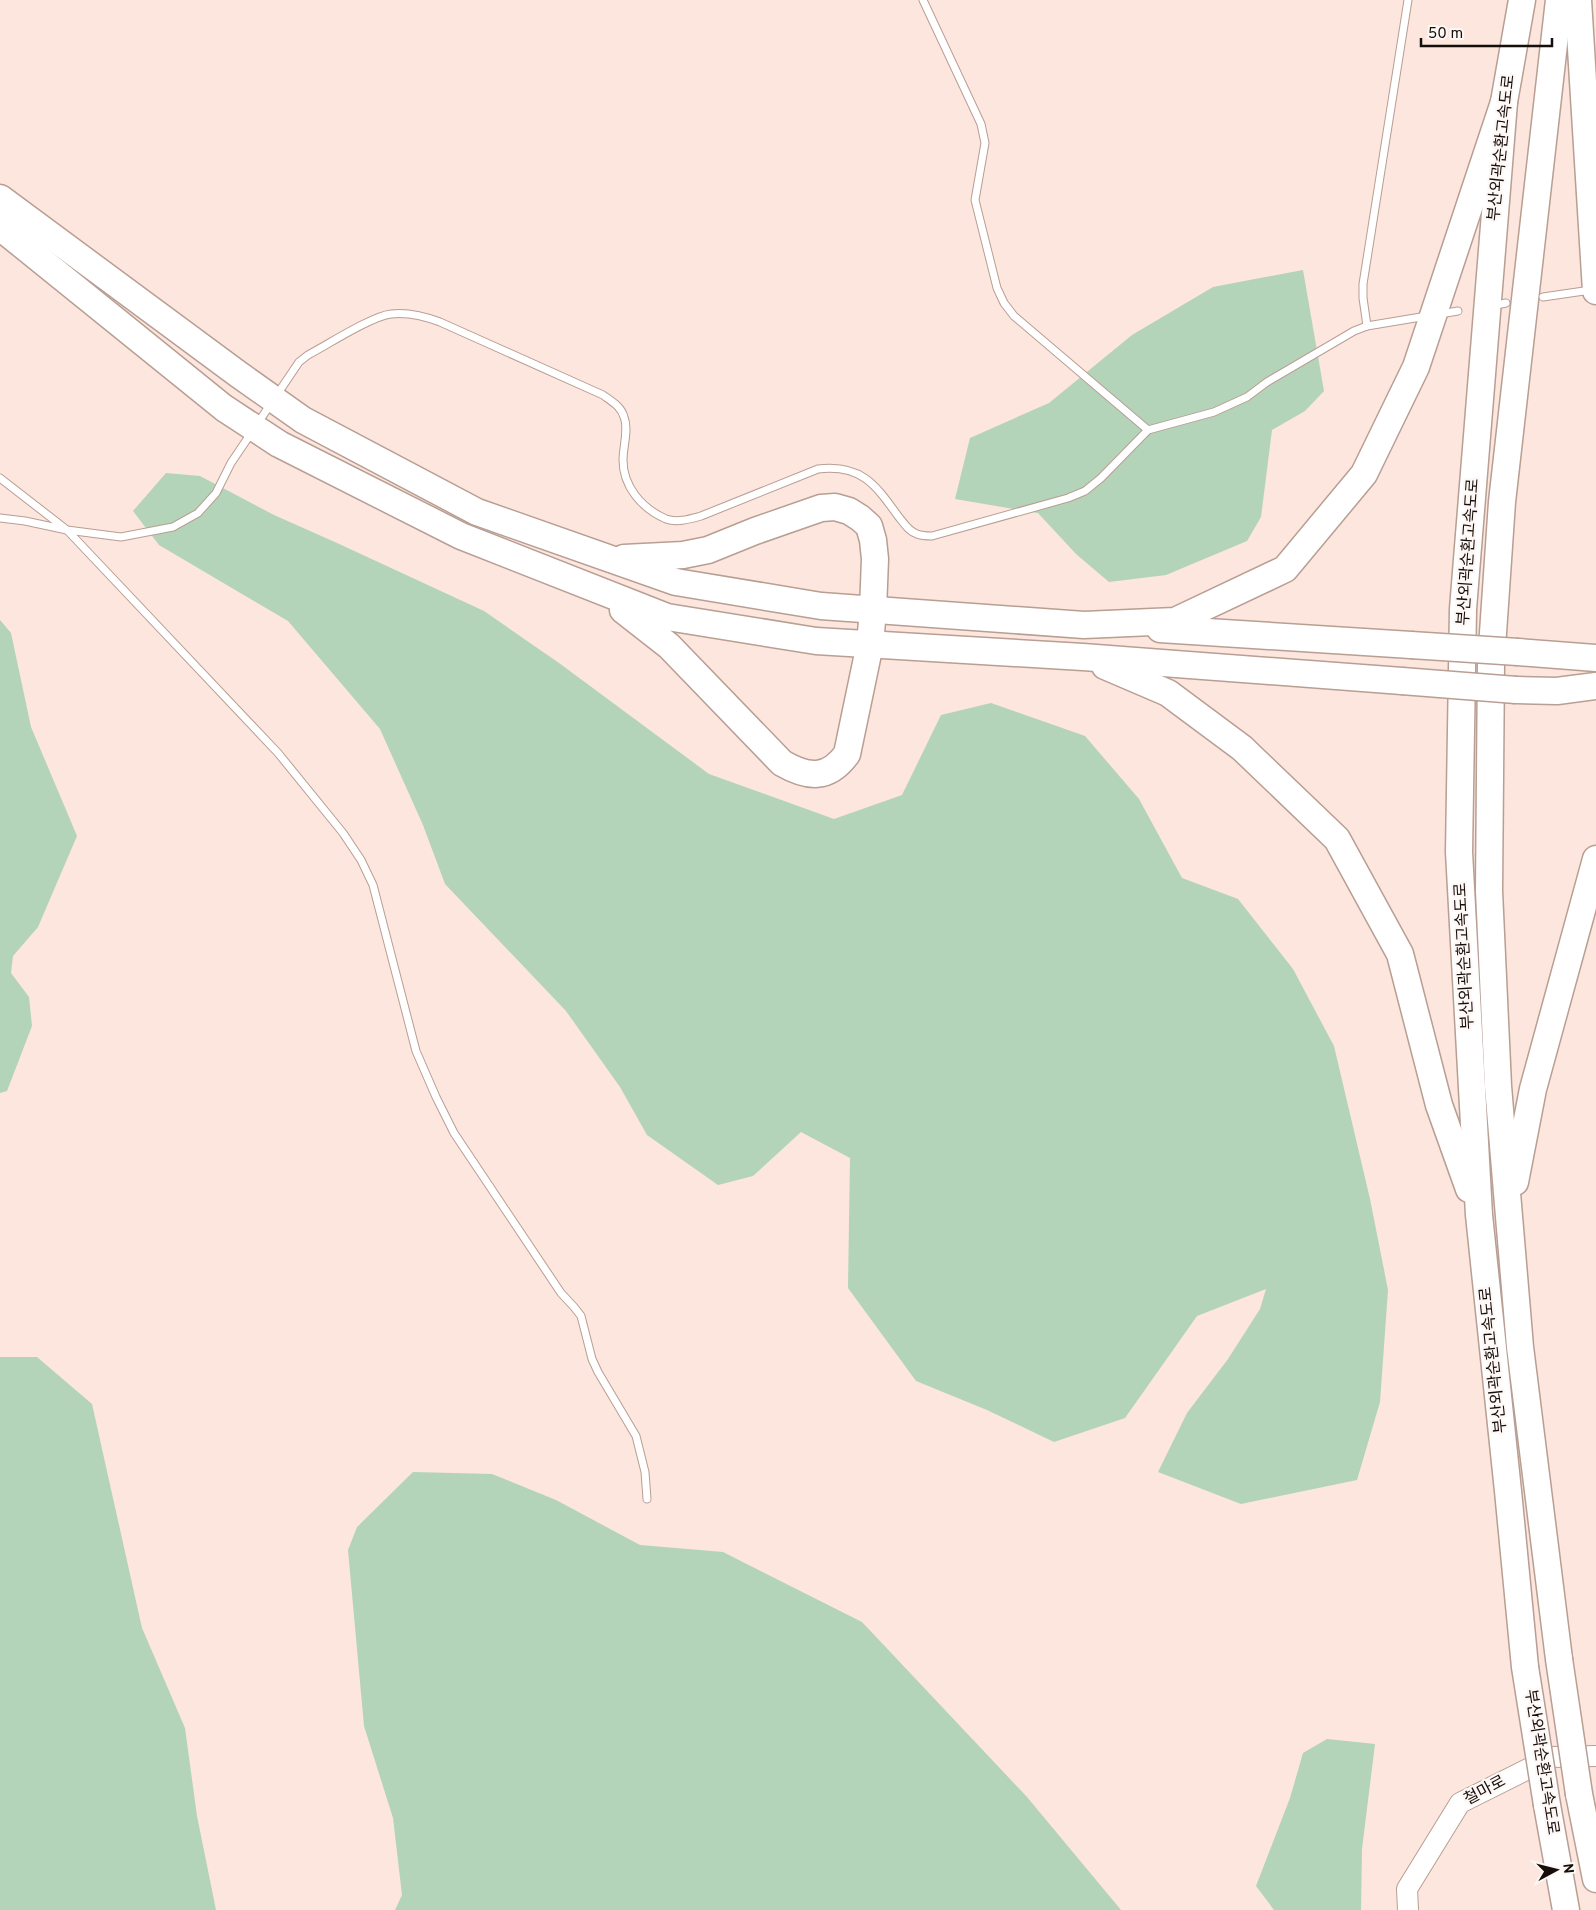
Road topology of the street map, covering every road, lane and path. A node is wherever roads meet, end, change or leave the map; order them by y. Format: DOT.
graph roads {
  1 [pos="923,0"];
  2 [pos="1408,0"];
  3 [pos="1522,0"];
  4 [pos="1558,0"];
  5 [pos="1578,0"];
  6 [pos="1504,102"];
  7 [pos="0,198"];
  8 [pos="0,227"];
  9 [pos="1590,291"];
  10 [pos="1543,297"];
  11 [pos="1506,303"];
  12 [pos="1496,305"];
  13 [pos="1458,311"];
  14 [pos="1446,313"];
  15 [pos="1421,317"];
  16 [pos="1367,326"];
  17 [pos="273,398"];
  18 [pos="255,429"];
  19 [pos="1148,430"];
  20 [pos="0,478"];
  21 [pos="0,518"];
  22 [pos="68,530"];
  23 [pos="609,558"];
  24 [pos="594,588"];
  25 [pos="872,610"];
  26 [pos="1084,625"];
  27 [pos="870,644"];
  28 [pos="1083,657"];
  29 [pos="1596,658"];
  30 [pos="1596,686"];
  31 [pos="1596,859"];
  32 [pos="1479,1215"];
  33 [pos="1509,1215"];
  34 [pos="647,1499"];
  35 [pos="1596,1756"];
  36 [pos="1596,1879"];
  37 [pos="1408,1910"];
  38 [pos="1566,1910"];
  1 -- 19 [label="lane"];
  2 -- 16 [label="lane"];
  3 -- 6 [label="highway, 부산외곽순환고속도로"];
  4 -- 33 [label="highway, 부산외곽순환고속도로"];
  5 -- 9 [label="highway"];
  6 -- 26 [label="highway"];
  6 -- 32 [label="highway, 부산외곽순환고속도로"];
  7 -- 17 [label="highway"];
  8 -- 18 [label="highway"];
  9 -- 10 [label="lane"];
  11 -- 12 [label="lane"];
  13 -- 14 [label="lane"];
  15 -- 16 [label="lane"];
  16 -- 19 [label="lane"];
  17 -- 18 [label="lane"];
  17 -- 19 [label="lane"];
  17 -- 23 [label="highway"];
  18 -- 22 [label="lane"];
  18 -- 24 [label="highway"];
  20 -- 22 [label="lane"];
  21 -- 22 [label="lane"];
  22 -- 34 [label="lane"];
  23 -- 25 [label="highway"];
  23 -- 25 [label="highway"];
  24 -- 27 [label="highway"];
  24 -- 27 [label="highway"];
  25 -- 26 [label="highway"];
  25 -- 27 [label="highway"];
  26 -- 29 [label="highway, bridge"];
  27 -- 28 [label="highway"];
  28 -- 30 [label="highway, bridge"];
  28 -- 32 [label="highway"];
  31 -- 33 [label="highway"];
  32 -- 38 [label="highway, 부산외곽순환고속도로, bridge"];
  33 -- 36 [label="highway, 부산외곽순환고속도로, bridge"];
  35 -- 37 [label="main road, 철마로"];
}
